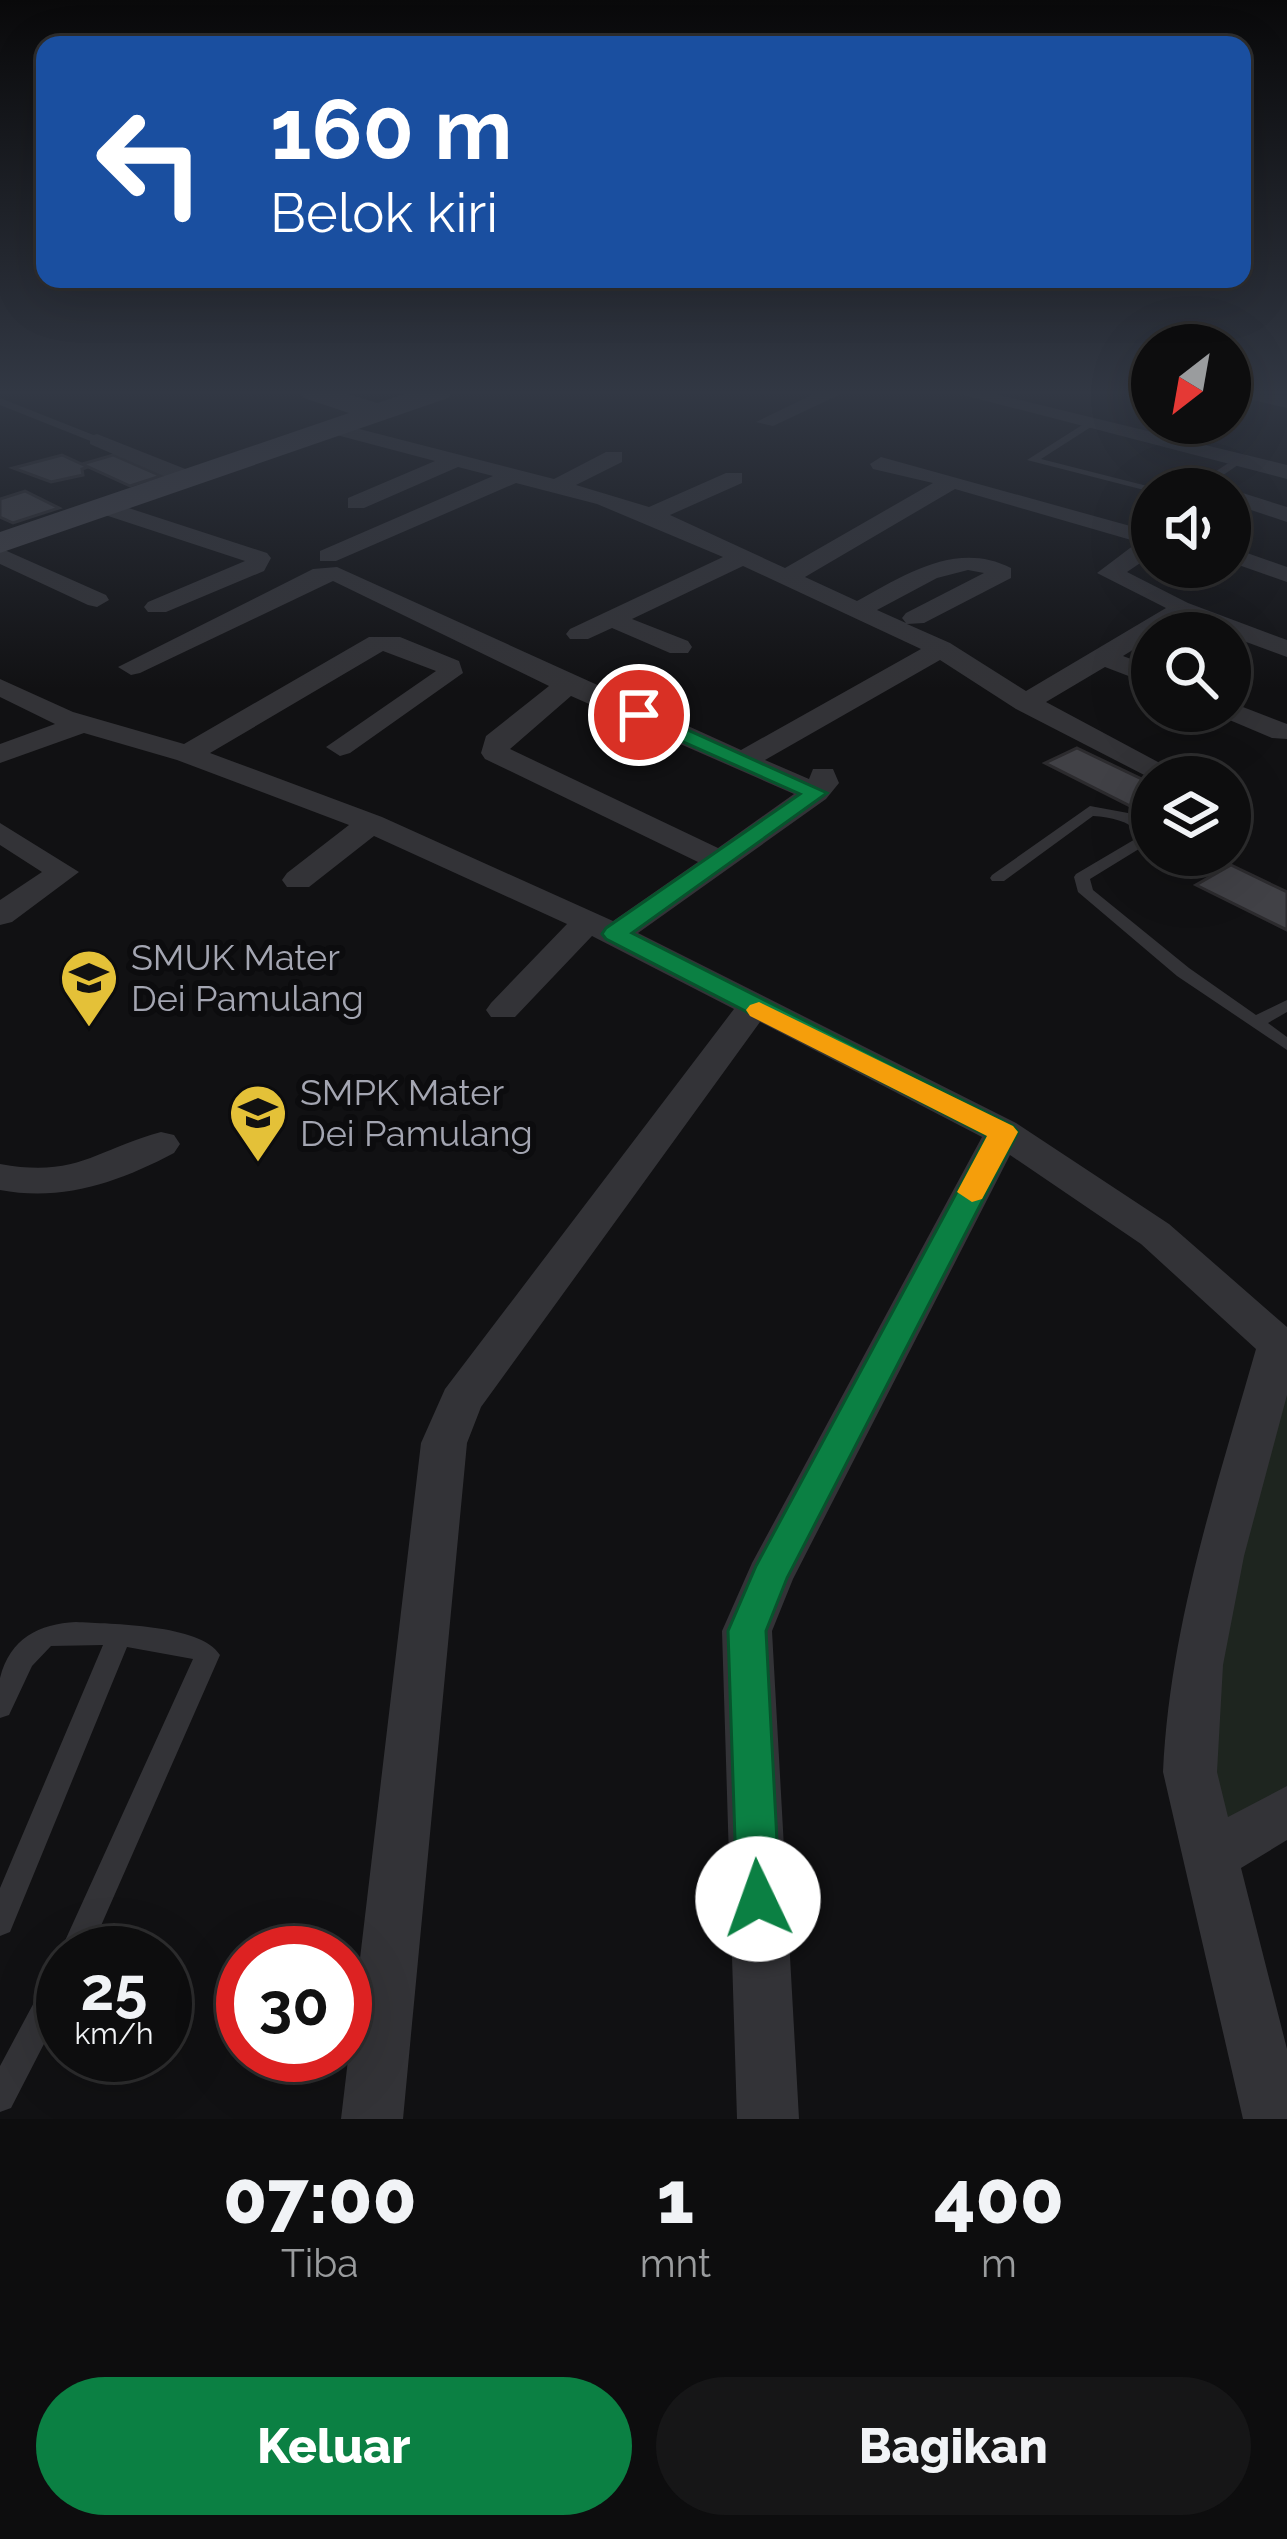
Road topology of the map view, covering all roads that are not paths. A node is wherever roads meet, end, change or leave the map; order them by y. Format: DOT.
graph roads {
  1 [pos="153,491"];
  2 [pos="384,491"];
  3 [pos="478,491"];
  4 [pos="573,491"];
  5 [pos="705,491"];
  6 [pos="937,491"];
  7 [pos="982,491"];
  8 [pos="356,503"];
  9 [pos="1251,503"];
  10 [pos="104,507"];
  11 [pos="650,515"];
  12 [pos="1287,515"];
  13 [pos="1131,536"];
  14 [pos="0,543"];
  15 [pos="0,555"];
  16 [pos="328,556"];
  17 [pos="1131,557"];
  18 [pos="741,558"];
  19 [pos="1251,562"];
  20 [pos="1287,575"];
  21 [pos="783,579"];
  22 [pos="1131,584"];
  23 [pos="1139,588"];
  24 [pos="97,600"];
  25 [pos="157,607"];
  26 [pos="1179,608"];
  27 [pos="856,611"];
  28 [pos="914,618"];
  29 [pos="611,619"];
  30 [pos="579,634"];
  31 [pos="679,647"];
  32 [pos="941,649"];
  33 [pos="1287,650"];
  34 [pos="1104,657"];
  35 [pos="130,667"];
  36 [pos="1131,668"];
  37 [pos="568,685"];
  38 [pos="0,687"];
  39 [pos="1026,703"];
  40 [pos="1251,719"];
  41 [pos="82,724"];
  42 [pos="1282,732"];
  43 [pos="340,747"];
  44 [pos="758,753"];
  45 [pos="0,754"];
  46 [pos="187,754"];
  47 [pos="1131,757"];
  48 [pos="371,823"];
  49 [pos="0,832"];
  50 [pos="719,860"];
  51 [pos="998,878"];
  52 [pos="298,880"];
  53 [pos="0,915"];
  54 [pos="601,928"];
  55 [pos="1287,1005"];
  56 [pos="753,1007"];
  57 [pos="502,1010"];
  58 [pos="1256,1023"];
  59 [pos="1287,1046"];
  60 [pos="1003,1132"];
  61 [pos="161,1144"];
  62 [pos="0,1177"];
  63 [pos="1283,1348"];
  64 [pos="119,1636"];
  65 [pos="0,1707"];
  66 [pos="1287,1811"];
  67 [pos="1212,1856"];
  68 [pos="0,1922"];
  69 [pos="86,1926"];
  70 [pos="36,2028"];
  71 [pos="0,2097"];
  72 [pos="372,2119"];
  73 [pos="768,2119"];
  74 [pos="1274,2119"];
  1 -- 10 [label="main road"];
  2 -- 8 [label="street"];
  3 -- 16 [label="street"];
  4 -- 11 [label="street"];
  5 -- 11 [label="street"];
  6 -- 21 [label="street"];
  7 -- 13 [label="street"];
  9 -- 12 [label="street"];
  10 -- 14 [label="main road"];
  10 -- 25 [label="street"];
  11 -- 18 [label="street"];
  15 -- 24 [label="street"];
  17 -- 22 [label="street"];
  18 -- 21 [label="street"];
  18 -- 29 [label="street"];
  19 -- 20 [label="street"];
  21 -- 27 [label="street"];
  23 -- 26 [label="street"];
  26 -- 33 [label="street"];
  26 -- 34 [label="street"];
  27 -- 28 [label="street"];
  27 -- 32 [label="street"];
  29 -- 30 [label="street"];
  29 -- 31 [label="street"];
  32 -- 39 [label="street"];
  32 -- 44 [label="street"];
  34 -- 36 [label="street"];
  34 -- 39 [label="street"];
  35 -- 37 [label="street"];
  37 -- 44 [label="street"];
  37 -- 50 [label="street"];
  38 -- 41 [label="street"];
  39 -- 47 [label="street"];
  40 -- 42 [label="street"];
  41 -- 45 [label="street"];
  41 -- 46 [label="street"];
  43 -- 46 [label="street"];
  44 -- 50 [label="street"];
  46 -- 48 [label="street"];
  48 -- 52 [label="street"];
  48 -- 54 [label="street"];
  49 -- 53 [label="street"];
  50 -- 54 [label="street"];
  51 -- 58 [label="lane"];
  54 -- 56 [label="street"];
  54 -- 57 [label="street"];
  55 -- 58 [label="lane"];
  56 -- 60 [label="street"];
  56 -- 72 [label="street"];
  58 -- 59 [label="lane"];
  60 -- 63 [label="street"];
  60 -- 73 [label="street"];
  61 -- 62 [label="street"];
  63 -- 67 [label="street"];
  64 -- 65 [label="lane"];
  64 -- 68 [label="lane"];
  64 -- 69 [label="lane"];
  66 -- 67 [label="street"];
  67 -- 74 [label="street"];
  70 -- 71 [label="lane"];
}
